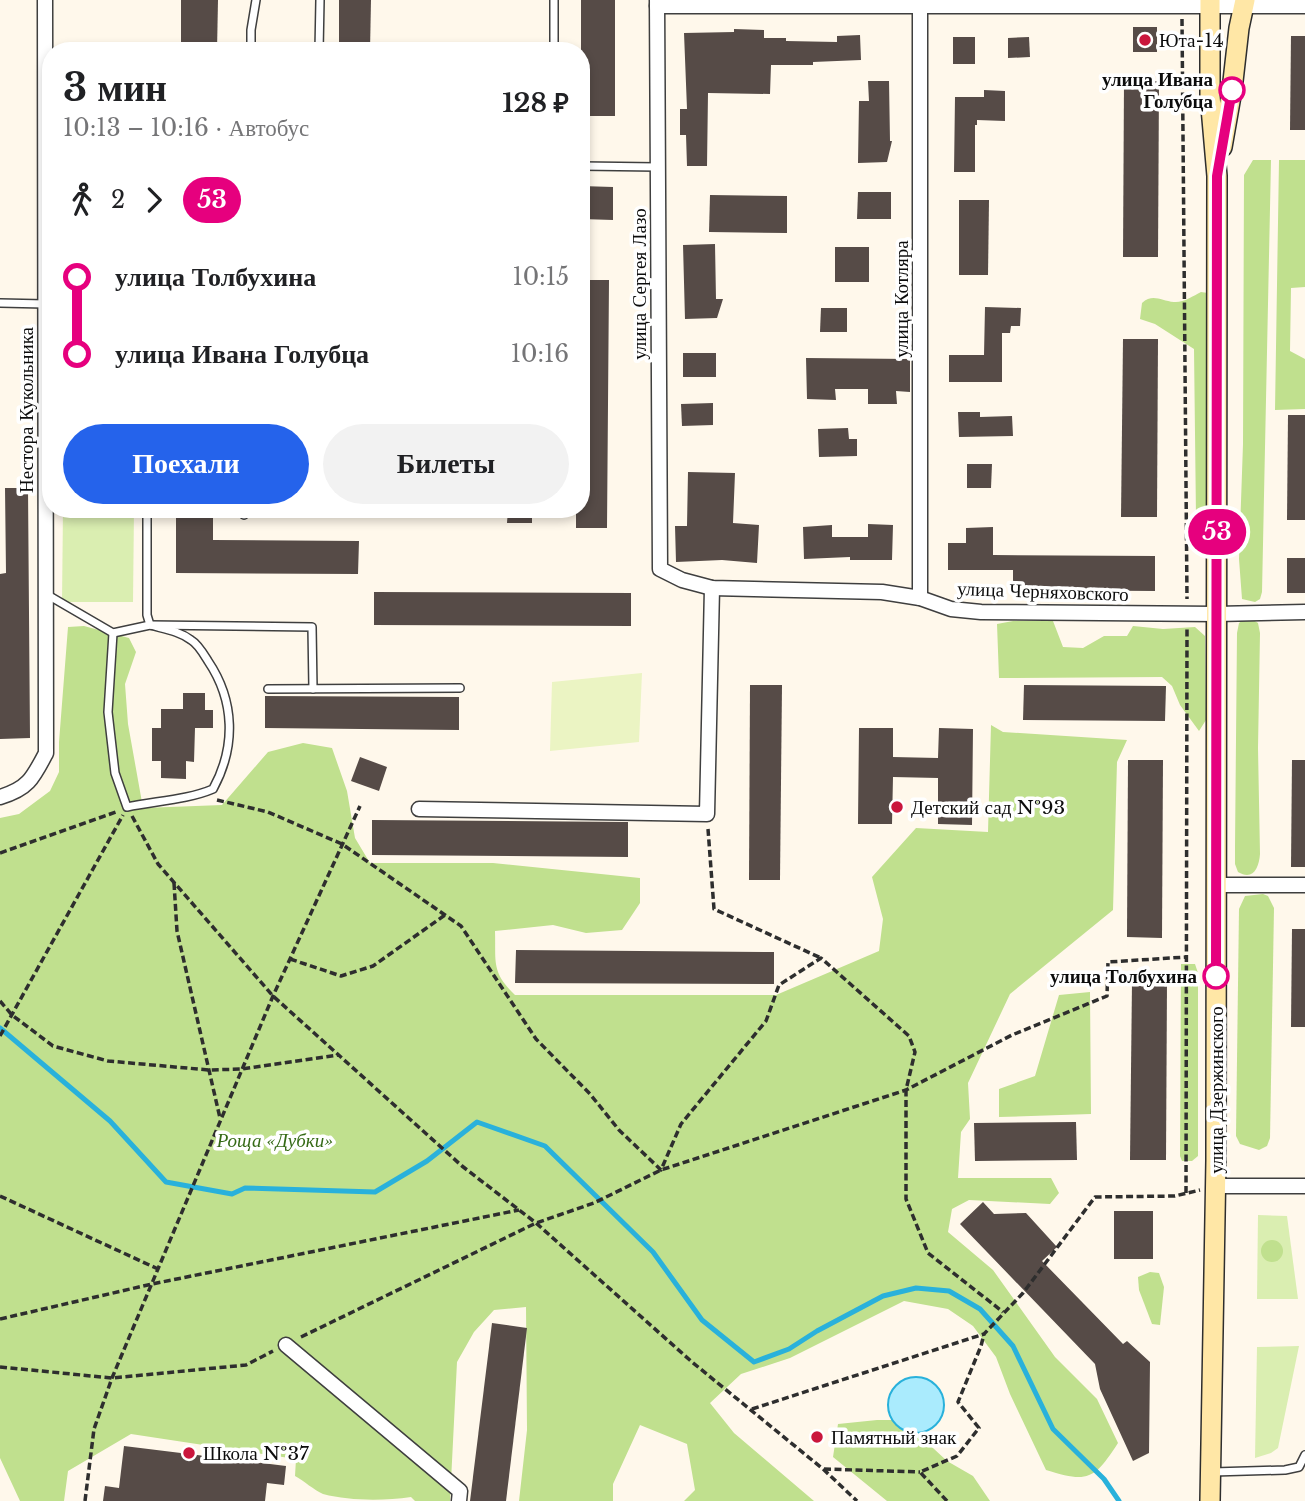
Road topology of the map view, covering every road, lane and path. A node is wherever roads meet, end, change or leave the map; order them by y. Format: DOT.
graph roads {
  1 [pos="46,0"];
  2 [pos="256,0"];
  3 [pos="320,0"];
  4 [pos="554,0"];
  5 [pos="657,3"];
  6 [pos="920,3"];
  7 [pos="1210,3"];
  8 [pos="1245,3"];
  9 [pos="1305,6"];
  10 [pos="46,42"];
  11 [pos="251,42"];
  12 [pos="319,42"];
  13 [pos="554,42"];
  14 [pos="590,166"];
  15 [pos="658,167"];
  16 [pos="1217,176"];
  17 [pos="0,303"];
  18 [pos="42,304"];
  19 [pos="47,518"];
  20 [pos="147,518"];
  21 [pos="660,569"];
  22 [pos="712,588"];
  23 [pos="46,593"];
  24 [pos="920,598"];
  25 [pos="1305,612"];
  26 [pos="1216,614"];
  27 [pos="150,625"];
  28 [pos="113,633"];
  29 [pos="313,688"];
  30 [pos="460,688"];
  31 [pos="268,689"];
  32 [pos="199,795"];
  33 [pos="0,797"];
  34 [pos="360,806"];
  35 [pos="127,807"];
  36 [pos="419,809"];
  37 [pos="707,814"];
  38 [pos="342,844"];
  39 [pos="0,853"];
  40 [pos="174,883"];
  41 [pos="1216,885"];
  42 [pos="1305,886"];
  43 [pos="445,915"];
  44 [pos="1187,957"];
  45 [pos="821,958"];
  46 [pos="290,959"];
  47 [pos="273,996"];
  48 [pos="0,1001"];
  49 [pos="12,1015"];
  50 [pos="0,1036"];
  51 [pos="339,1055"];
  52 [pos="242,1069"];
  53 [pos="209,1070"];
  54 [pos="906,1090"];
  55 [pos="221,1120"];
  56 [pos="661,1170"];
  57 [pos="1215,1186"];
  58 [pos="1305,1186"];
  59 [pos="0,1196"];
  60 [pos="519,1210"];
  61 [pos="536,1223"];
  62 [pos="158,1269"];
  63 [pos="152,1284"];
  64 [pos="1003,1312"];
  65 [pos="0,1319"];
  66 [pos="986,1332"];
  67 [pos="286,1345"];
  68 [pos="0,1367"];
  69 [pos="112,1378"];
  70 [pos="752,1409"];
  71 [pos="1305,1455"];
  72 [pos="823,1469"];
  73 [pos="1302,1469"];
  74 [pos="920,1472"];
  75 [pos="1211,1472"];
  76 [pos="85,1501"];
  77 [pos="459,1501"];
  78 [pos="857,1501"];
  79 [pos="947,1501"];
  80 [pos="1210,1501"];
  1 -- 10 [label="street, Нестора Кукольника"];
  2 -- 11 [label="lane"];
  3 -- 12 [label="lane"];
  4 -- 13 [label="lane"];
  5 -- 6 [label="street"];
  5 -- 15 [label="street, улица Сергея Лазо"];
  6 -- 7 [label="street"];
  6 -- 24 [label="street, улица Котляра"];
  7 -- 8 [label="street"];
  7 -- 16 [label="main road, улица Дзержинского"];
  8 -- 9 [label="street"];
  8 -- 16 [label="main road, улица Дзержинского"];
  14 -- 15 [label="lane"];
  15 -- 21 [label="street, улица Сергея Лазо"];
  16 -- 26 [label="main road, улица Дзержинского"];
  17 -- 18 [label="lane"];
  19 -- 23 [label="street, Нестора Кукольника"];
  20 -- 27 [label="lane"];
  21 -- 22 [label="street, улица Черняховского"];
  22 -- 24 [label="street, улица Черняховского"];
  22 -- 37 [label="street"];
  23 -- 28 [label="lane"];
  23 -- 33 [label="street, Нестора Кукольника"];
  24 -- 26 [label="street, улица Черняховского"];
  25 -- 26 [label="street, улица Черняховского"];
  26 -- 41 [label="main road, улица Дзержинского"];
  27 -- 28 [label="lane"];
  27 -- 29 [label="lane"];
  27 -- 32 [label="lane"];
  28 -- 35 [label="lane"];
  29 -- 30 [label="lane"];
  29 -- 31 [label="lane"];
  32 -- 35 [label="lane"];
  32 -- 38 [label="path"];
  34 -- 38 [label="path"];
  35 -- 39 [label="path"];
  35 -- 40 [label="path"];
  35 -- 49 [label="path"];
  36 -- 37 [label="street"];
  37 -- 45 [label="path"];
  38 -- 43 [label="path"];
  38 -- 46 [label="path"];
  40 -- 47 [label="path"];
  40 -- 53 [label="path"];
  41 -- 42 [label="street"];
  41 -- 57 [label="main road, улица Дзержинского"];
  43 -- 46 [label="path"];
  43 -- 56 [label="path"];
  44 -- 54 [label="path"];
  45 -- 54 [label="path"];
  45 -- 56 [label="path"];
  46 -- 47 [label="path"];
  47 -- 51 [label="path"];
  47 -- 52 [label="path"];
  48 -- 49 [label="path"];
  49 -- 50 [label="path"];
  49 -- 53 [label="path"];
  51 -- 52 [label="path"];
  51 -- 60 [label="path"];
  52 -- 53 [label="path"];
  52 -- 55 [label="path"];
  53 -- 55 [label="path"];
  54 -- 56 [label="path"];
  54 -- 64 [label="path"];
  55 -- 62 [label="path"];
  56 -- 61 [label="path"];
  57 -- 58 [label="street"];
  57 -- 64 [label="path"];
  57 -- 75 [label="main road, улица Дзержинского"];
  59 -- 62 [label="path"];
  60 -- 61 [label="path"];
  60 -- 63 [label="path"];
  61 -- 67 [label="path"];
  61 -- 70 [label="path"];
  62 -- 63 [label="path"];
  63 -- 65 [label="path"];
  63 -- 69 [label="path"];
  64 -- 66 [label="path"];
  66 -- 70 [label="path"];
  66 -- 74 [label="path"];
  67 -- 69 [label="path"];
  67 -- 77 [label="street"];
  68 -- 69 [label="path"];
  69 -- 76 [label="path"];
  70 -- 72 [label="path"];
  71 -- 73 [label="lane"];
  72 -- 74 [label="path"];
  72 -- 78 [label="path"];
  73 -- 75 [label="lane"];
  74 -- 79 [label="path"];
  75 -- 80 [label="main road, улица Дзержинского"];
}
